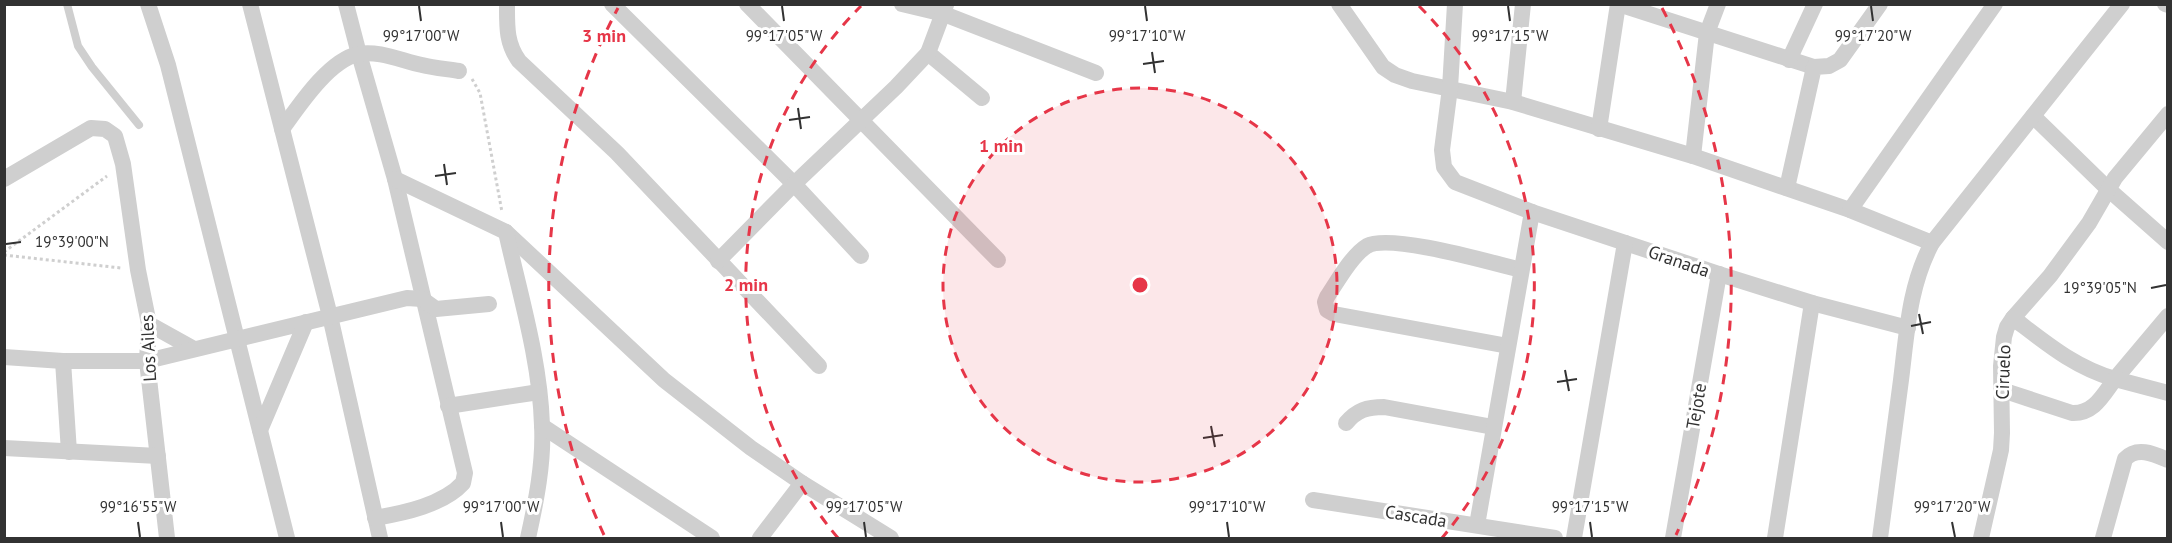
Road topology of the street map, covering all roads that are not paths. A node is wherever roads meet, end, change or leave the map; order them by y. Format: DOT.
graph roads {
  1 [pos="67,4"];
  2 [pos="148,4"];
  3 [pos="250,4"];
  4 [pos="346,4"];
  5 [pos="507,4"];
  6 [pos="612,4"];
  7 [pos="747,4"];
  8 [pos="902,4"];
  9 [pos="1339,4"];
  10 [pos="1455,4"];
  11 [pos="1523,4"];
  12 [pos="1718,4"];
  13 [pos="1815,4"];
  14 [pos="1880,4"];
  15 [pos="1995,4"];
  16 [pos="2122,4"];
  17 [pos="1618,5"];
  18 [pos="945,9"];
  19 [pos="1707,33"];
  20 [pos="928,53"];
  21 [pos="359,54"];
  22 [pos="1789,60"];
  23 [pos="1814,67"];
  24 [pos="459,70"];
  25 [pos="1096,73"];
  26 [pos="1450,88"];
  27 [pos="982,98"];
  28 [pos="1513,102"];
  29 [pos="2168,114"];
  30 [pos="2033,116"];
  31 [pos="860,121"];
  32 [pos="139,125"];
  33 [pos="282,129"];
  34 [pos="1599,129"];
  35 [pos="1692,156"];
  36 [pos="4,179"];
  37 [pos="395,179"];
  38 [pos="794,184"];
  39 [pos="1787,188"];
  40 [pos="2108,189"];
  41 [pos="1850,210"];
  42 [pos="1532,212"];
  43 [pos="506,232"];
  44 [pos="2168,242"];
  45 [pos="1625,243"];
  46 [pos="1932,243"];
  47 [pos="861,256"];
  48 [pos="998,260"];
  49 [pos="718,261"];
  50 [pos="1521,270"];
  51 [pos="1719,274"];
  52 [pos="422,299"];
  53 [pos="1812,303"];
  54 [pos="489,304"];
  55 [pos="330,316"];
  56 [pos="2168,316"];
  57 [pos="2013,318"];
  58 [pos="306,322"];
  59 [pos="149,324"];
  60 [pos="1908,328"];
  61 [pos="238,339"];
  62 [pos="1508,346"];
  63 [pos="194,350"];
  64 [pos="4,357"];
  65 [pos="63,361"];
  66 [pos="147,361"];
  67 [pos="819,366"];
  68 [pos="2115,379"];
  69 [pos="2002,390"];
  70 [pos="539,392"];
  71 [pos="2168,393"];
  72 [pos="448,405"];
  73 [pos="1346,423"];
  74 [pos="542,426"];
  75 [pos="1493,427"];
  76 [pos="260,430"];
  77 [pos="4,448"];
  78 [pos="69,452"];
  79 [pos="158,456"];
  80 [pos="2168,460"];
  81 [pos="802,483"];
  82 [pos="1313,500"];
  83 [pos="375,518"];
  84 [pos="1477,525"];
  85 [pos="533,536"];
  86 [pos="167,538"];
  87 [pos="287,538"];
  88 [pos="380,538"];
  89 [pos="712,538"];
  90 [pos="760,538"];
  91 [pos="891,538"];
  92 [pos="1555,538"];
  93 [pos="1574,538"];
  94 [pos="1673,538"];
  95 [pos="1774,538"];
  96 [pos="1880,538"];
  97 [pos="1981,538"];
  98 [pos="2103,538"];
  1 -- 32 [label="lane"];
  2 -- 61 [label="street"];
  3 -- 33 [label="street"];
  4 -- 21 [label="street"];
  5 -- 49 [label="street"];
  6 -- 38 [label="street"];
  7 -- 31 [label="street"];
  8 -- 18 [label="street"];
  9 -- 26 [label="street"];
  10 -- 26 [label="street"];
  11 -- 28 [label="street"];
  12 -- 19 [label="street"];
  13 -- 22 [label="street"];
  14 -- 23 [label="street"];
  15 -- 41 [label="street"];
  16 -- 30 [label="street"];
  17 -- 19 [label="street"];
  17 -- 34 [label="street"];
  18 -- 20 [label="street"];
  18 -- 25 [label="street"];
  19 -- 22 [label="street"];
  19 -- 35 [label="street"];
  20 -- 27 [label="street"];
  20 -- 31 [label="street"];
  21 -- 24 [label="street"];
  21 -- 33 [label="street"];
  21 -- 37 [label="street"];
  22 -- 23 [label="street"];
  23 -- 39 [label="street"];
  26 -- 28 [label="street"];
  26 -- 42 [label="street, Granada"];
  28 -- 34 [label="street"];
  29 -- 40 [label="street, Ciruelo"];
  30 -- 40 [label="street"];
  30 -- 46 [label="street"];
  31 -- 38 [label="street"];
  31 -- 48 [label="street"];
  33 -- 55 [label="street"];
  34 -- 35 [label="street"];
  35 -- 39 [label="street"];
  36 -- 59 [label="street, Los Ailes"];
  37 -- 43 [label="street"];
  37 -- 52 [label="street"];
  38 -- 47 [label="street"];
  38 -- 49 [label="street"];
  39 -- 41 [label="street"];
  40 -- 44 [label="street"];
  40 -- 57 [label="street, Ciruelo"];
  41 -- 46 [label="street"];
  42 -- 45 [label="street, Granada"];
  42 -- 50 [label="street"];
  43 -- 70 [label="street"];
  43 -- 81 [label="street"];
  45 -- 51 [label="street, Granada"];
  45 -- 93 [label="street"];
  46 -- 60 [label="street"];
  49 -- 67 [label="street"];
  50 -- 62 [label="street"];
  50 -- 62 [label="street"];
  51 -- 53 [label="street, Granada"];
  51 -- 94 [label="street, Tejote"];
  52 -- 54 [label="street"];
  52 -- 55 [label="street"];
  52 -- 72 [label="street"];
  53 -- 60 [label="street, Granada"];
  53 -- 95 [label="street"];
  55 -- 58 [label="street"];
  55 -- 83 [label="street"];
  56 -- 68 [label="street"];
  57 -- 68 [label="street"];
  57 -- 69 [label="street, Ciruelo"];
  58 -- 61 [label="street"];
  58 -- 76 [label="street"];
  59 -- 63 [label="street"];
  59 -- 66 [label="street, Los Ailes"];
  60 -- 96 [label="street"];
  61 -- 63 [label="street"];
  61 -- 76 [label="street"];
  62 -- 75 [label="street"];
  63 -- 66 [label="street"];
  64 -- 65 [label="street"];
  65 -- 66 [label="street"];
  65 -- 78 [label="street"];
  66 -- 79 [label="street, Los Ailes"];
  68 -- 69 [label="street"];
  68 -- 71 [label="street"];
  69 -- 97 [label="street, Ciruelo"];
  70 -- 72 [label="street"];
  70 -- 74 [label="street"];
  72 -- 83 [label="street"];
  73 -- 75 [label="street"];
  74 -- 85 [label="street"];
  74 -- 89 [label="street"];
  75 -- 84 [label="street"];
  76 -- 87 [label="street"];
  77 -- 78 [label="street"];
  78 -- 79 [label="street"];
  79 -- 86 [label="street, Los Ailes"];
  80 -- 98 [label="street"];
  81 -- 90 [label="street"];
  81 -- 91 [label="street"];
  82 -- 84 [label="street, Cascada"];
  83 -- 88 [label="street"];
  84 -- 92 [label="street, Cascada"];
}
